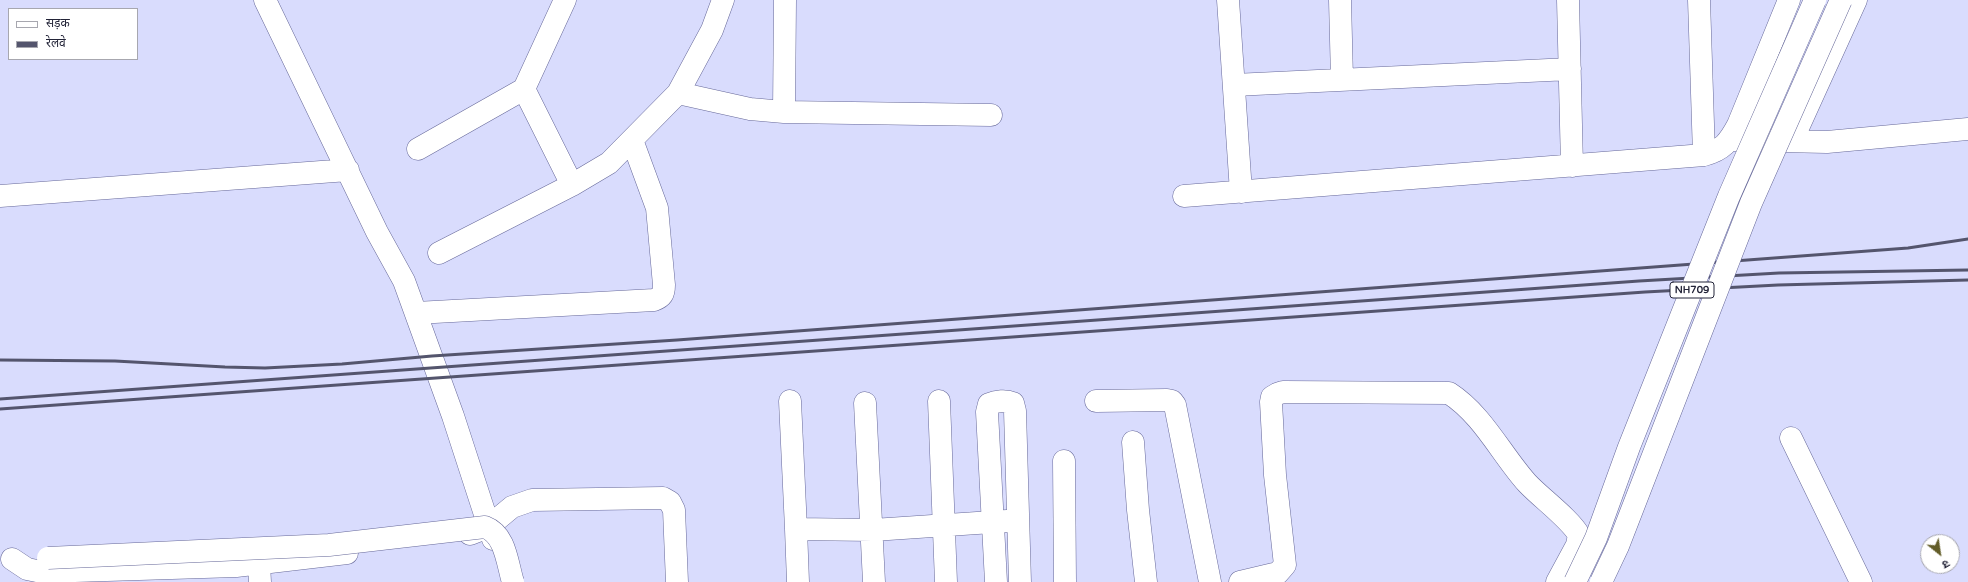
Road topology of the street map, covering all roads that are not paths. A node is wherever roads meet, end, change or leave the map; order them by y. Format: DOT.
graph roads {
  1 [pos="265,0"];
  2 [pos="565,0"];
  3 [pos="723,0"];
  4 [pos="785,0"];
  5 [pos="1228,0"];
  6 [pos="1340,0"];
  7 [pos="1568,0"];
  8 [pos="1699,0"];
  9 [pos="1789,0"];
  10 [pos="1815,0"];
  11 [pos="1840,0"];
  12 [pos="1856,0"];
  13 [pos="1570,69"];
  14 [pos="1342,79"];
  15 [pos="1234,85"];
  16 [pos="524,89"];
  17 [pos="678,93"];
  18 [pos="784,112"];
  19 [pos="991,115"];
  20 [pos="1968,129"];
  21 [pos="632,140"];
  22 [pos="1730,140"];
  23 [pos="1792,141"];
  24 [pos="418,149"];
  25 [pos="1704,155"];
  26 [pos="1572,166"];
  27 [pos="348,170"];
  28 [pos="572,185"];
  29 [pos="1241,192"];
  30 [pos="0,196"];
  31 [pos="1184,196"];
  32 [pos="439,252"];
  33 [pos="416,313"];
  34 [pos="939,400"];
  35 [pos="790,401"];
  36 [pos="1096,401"];
  37 [pos="865,403"];
  38 [pos="1791,438"];
  39 [pos="1133,442"];
  40 [pos="1064,461"];
  41 [pos="1018,520"];
  42 [pos="993,524"];
  43 [pos="944,525"];
  44 [pos="488,527"];
  45 [pos="796,529"];
  46 [pos="873,530"];
  47 [pos="6,559"];
  48 [pos="259,573"];
  49 [pos="209,575"];
  50 [pos="508,582"];
  51 [pos="512,582"];
  52 [pos="677,582"];
  53 [pos="798,582"];
  54 [pos="874,582"];
  55 [pos="946,582"];
  56 [pos="996,582"];
  57 [pos="1020,582"];
  58 [pos="1065,582"];
  59 [pos="1146,582"];
  60 [pos="1210,582"];
  61 [pos="1240,582"];
  62 [pos="1557,582"];
  63 [pos="1575,582"];
  64 [pos="1601,582"];
  65 [pos="1861,582"];
  1 -- 27 [label="main road"];
  2 -- 16 [label="main road"];
  3 -- 17 [label="main road"];
  4 -- 18 [label="main road"];
  5 -- 15 [label="main road"];
  6 -- 14 [label="main road"];
  7 -- 13 [label="main road"];
  8 -- 25 [label="main road"];
  9 -- 22 [label="main road"];
  10 -- 63 [label="main road, NH709, bridge"];
  11 -- 64 [label="main road, NH709, bridge"];
  12 -- 23 [label="main road"];
  13 -- 14 [label="main road"];
  13 -- 26 [label="main road"];
  14 -- 15 [label="main road"];
  15 -- 29 [label="main road"];
  16 -- 24 [label="main road"];
  16 -- 28 [label="main road"];
  17 -- 18 [label="main road"];
  17 -- 21 [label="main road"];
  18 -- 19 [label="main road"];
  20 -- 23 [label="main road"];
  21 -- 28 [label="main road"];
  21 -- 33 [label="main road"];
  22 -- 23 [label="main road"];
  22 -- 25 [label="main road"];
  25 -- 26 [label="main road"];
  26 -- 29 [label="main road"];
  27 -- 30 [label="main road"];
  27 -- 33 [label="main road"];
  28 -- 32 [label="main road"];
  29 -- 31 [label="main road"];
  33 -- 44 [label="main road"];
  34 -- 43 [label="main road"];
  35 -- 45 [label="main road"];
  36 -- 60 [label="main road"];
  37 -- 46 [label="main road"];
  38 -- 65 [label="main road"];
  39 -- 59 [label="main road"];
  40 -- 58 [label="main road"];
  41 -- 42 [label="main road"];
  41 -- 42 [label="main road"];
  41 -- 57 [label="main road"];
  42 -- 43 [label="main road"];
  42 -- 56 [label="main road"];
  43 -- 46 [label="main road"];
  43 -- 55 [label="main road"];
  44 -- 48 [label="main road"];
  44 -- 50 [label="main road"];
  44 -- 52 [label="main road"];
  45 -- 46 [label="main road"];
  45 -- 53 [label="main road"];
  46 -- 54 [label="main road"];
  47 -- 49 [label="main road"];
  47 -- 51 [label="main road, bridge"];
  48 -- 49 [label="main road"];
  61 -- 62 [label="main road"];
}
